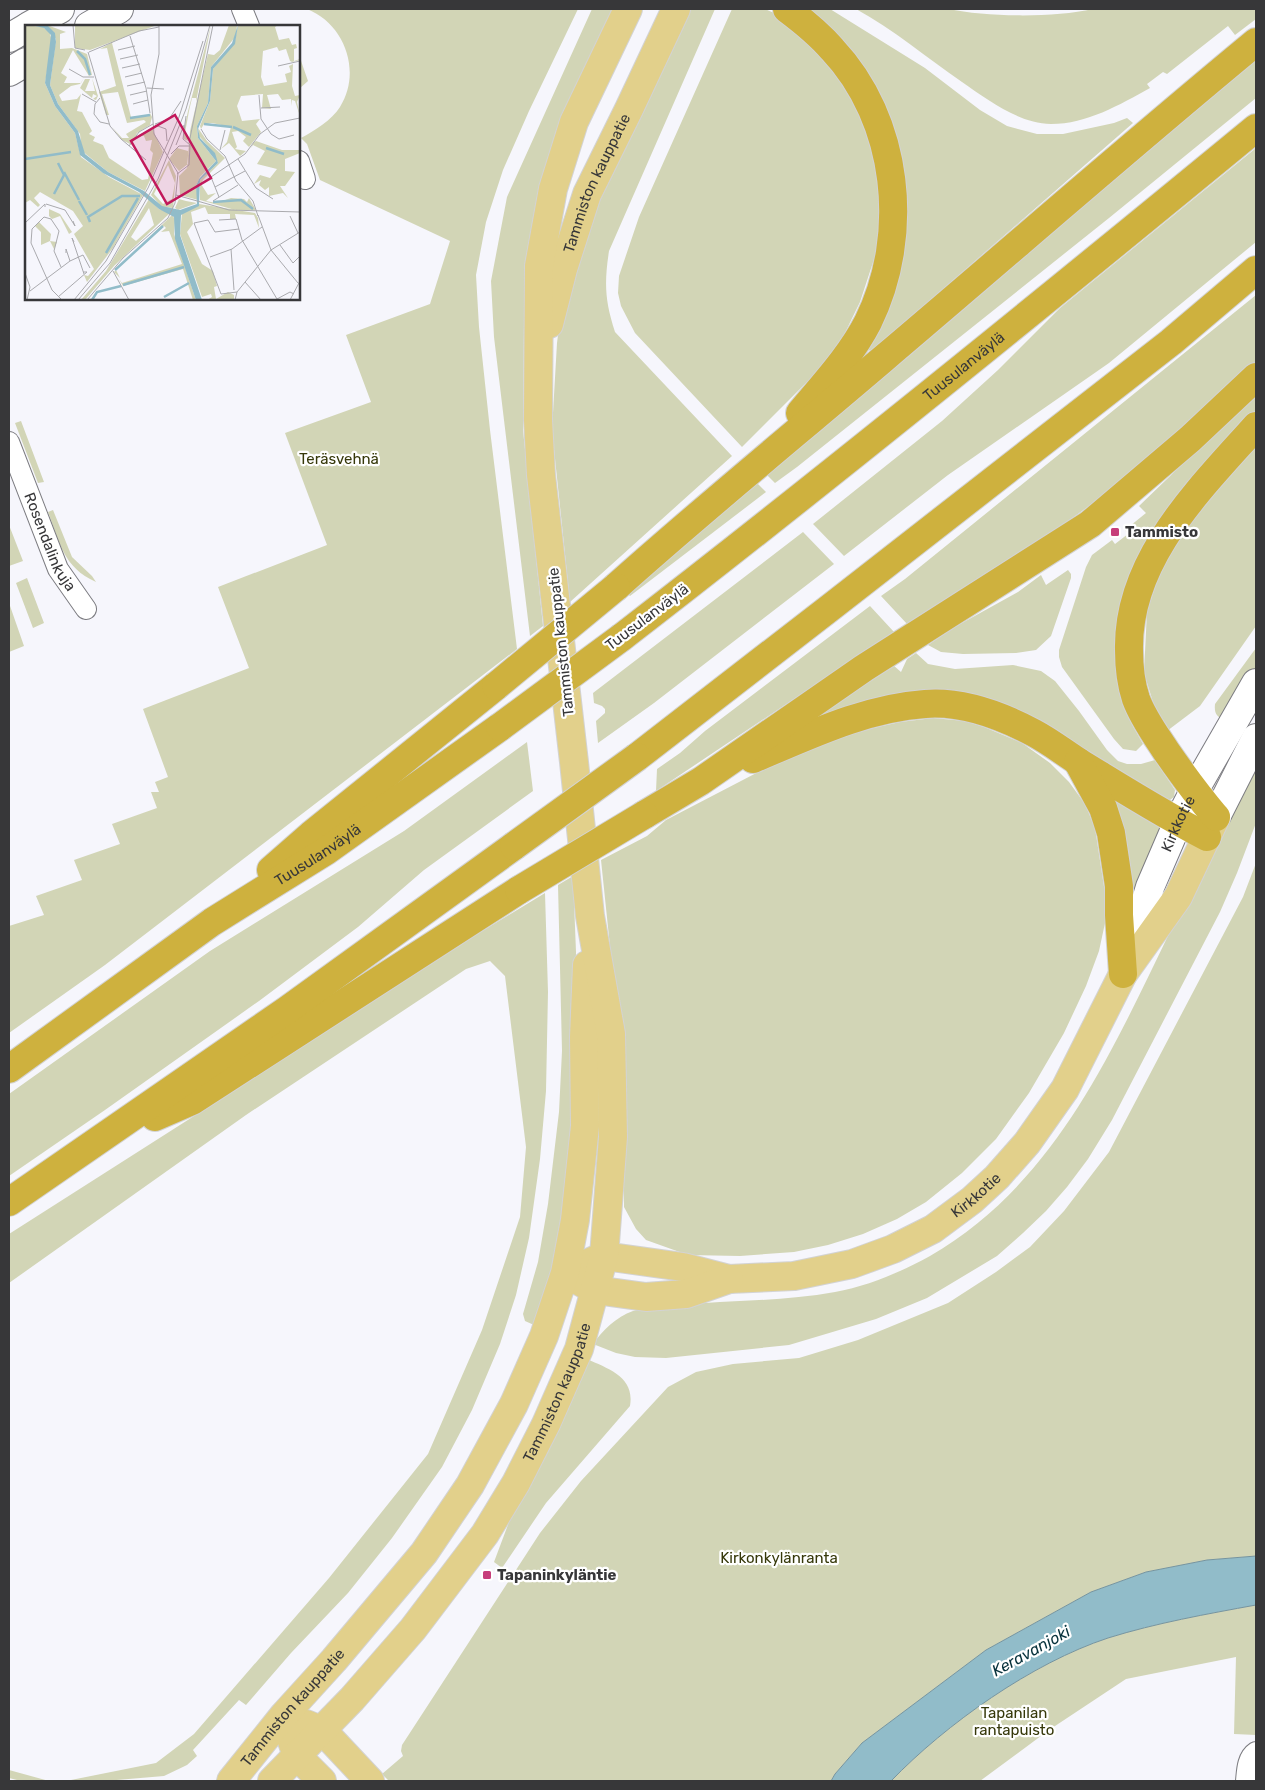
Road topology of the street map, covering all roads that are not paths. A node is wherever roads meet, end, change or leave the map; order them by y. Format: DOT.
graph roads {
  1 [pos="60,9"];
  2 [pos="119,9"];
  3 [pos="242,9"];
  4 [pos="628,9"];
  5 [pos="676,9"];
  6 [pos="787,9"];
  7 [pos="32,25"];
  8 [pos="91,25"];
  9 [pos="249,25"];
  10 [pos="25,29"];
  11 [pos="9,38"];
  12 [pos="1256,42"];
  13 [pos="25,63"];
  14 [pos="9,72"];
  15 [pos="1256,128"];
  16 [pos="1256,270"];
  17 [pos="539,367"];
  18 [pos="1256,377"];
  19 [pos="1256,426"];
  20 [pos="9,442"];
  21 [pos="763,459"];
  22 [pos="86,610"];
  23 [pos="1256,683"];
  24 [pos="1256,738"];
  25 [pos="1077,761"];
  26 [pos="701,781"];
  27 [pos="1194,790"];
  28 [pos="1178,822"];
  29 [pos="1212,827"];
  30 [pos="590,916"];
  31 [pos="212,922"];
  32 [pos="1124,974"];
  33 [pos="9,1069"];
  34 [pos="101,1140"];
  35 [pos="9,1202"];
  36 [pos="604,1256"];
  37 [pos="565,1273"];
  38 [pos="729,1279"];
  39 [pos="595,1290"];
  40 [pos="284,1715"];
  41 [pos="323,1731"];
  42 [pos="1256,1752"];
  43 [pos="297,1756"];
  44 [pos="231,1781"];
  45 [pos="272,1781"];
  46 [pos="322,1781"];
  47 [pos="370,1781"];
  48 [pos="1246,1781"];
  1 -- 7 [label="street"];
  2 -- 8 [label="street"];
  3 -- 9 [label="street"];
  4 -- 17 [label="main road, Tammiston kauppatie"];
  5 -- 17 [label="main road, Tammiston kauppatie"];
  6 -- 21 [label="highway"];
  10 -- 11 [label="street"];
  12 -- 21 [label="highway"];
  13 -- 14 [label="street"];
  15 -- 31 [label="highway, Tuusulanväylä, bridge"];
  16 -- 34 [label="highway, bridge"];
  17 -- 30 [label="main road, Tammiston kauppatie"];
  18 -- 26 [label="highway"];
  19 -- 27 [label="highway"];
  20 -- 22 [label="street, Rosendalinkuja"];
  21 -- 31 [label="highway, bridge"];
  23 -- 27 [label="street, Kirkkotie"];
  24 -- 29 [label="street, Kirkkotie"];
  25 -- 26 [label="highway"];
  25 -- 28 [label="highway"];
  25 -- 32 [label="highway"];
  26 -- 34 [label="highway, bridge"];
  27 -- 28 [label="street, Kirkkotie"];
  27 -- 29 [label="highway"];
  28 -- 29 [label="highway"];
  28 -- 32 [label="street, Kirkkotie"];
  29 -- 32 [label="main road, Kirkkotie"];
  30 -- 36 [label="main road, Tammiston kauppatie"];
  30 -- 37 [label="main road, Tammiston kauppatie"];
  31 -- 33 [label="highway, Tuusulanväylä"];
  32 -- 38 [label="main road, Kirkkotie"];
  34 -- 35 [label="highway"];
  36 -- 37 [label="main road"];
  36 -- 38 [label="main road, Kirkkotie"];
  36 -- 39 [label="main road, Tammiston kauppatie"];
  37 -- 39 [label="main road, Kirkkotie"];
  37 -- 40 [label="main road, Tammiston kauppatie"];
  38 -- 39 [label="main road, Kirkkotie"];
  39 -- 41 [label="main road, Tammiston kauppatie"];
  40 -- 41 [label="main road"];
  40 -- 43 [label="main road"];
  40 -- 44 [label="main road, Tammiston kauppatie"];
  41 -- 43 [label="main road, Tammiston kauppatie"];
  41 -- 47 [label="main road"];
  42 -- 48 [label="street"];
  43 -- 45 [label="main road, Tammiston kauppatie"];
  43 -- 46 [label="main road"];
}
